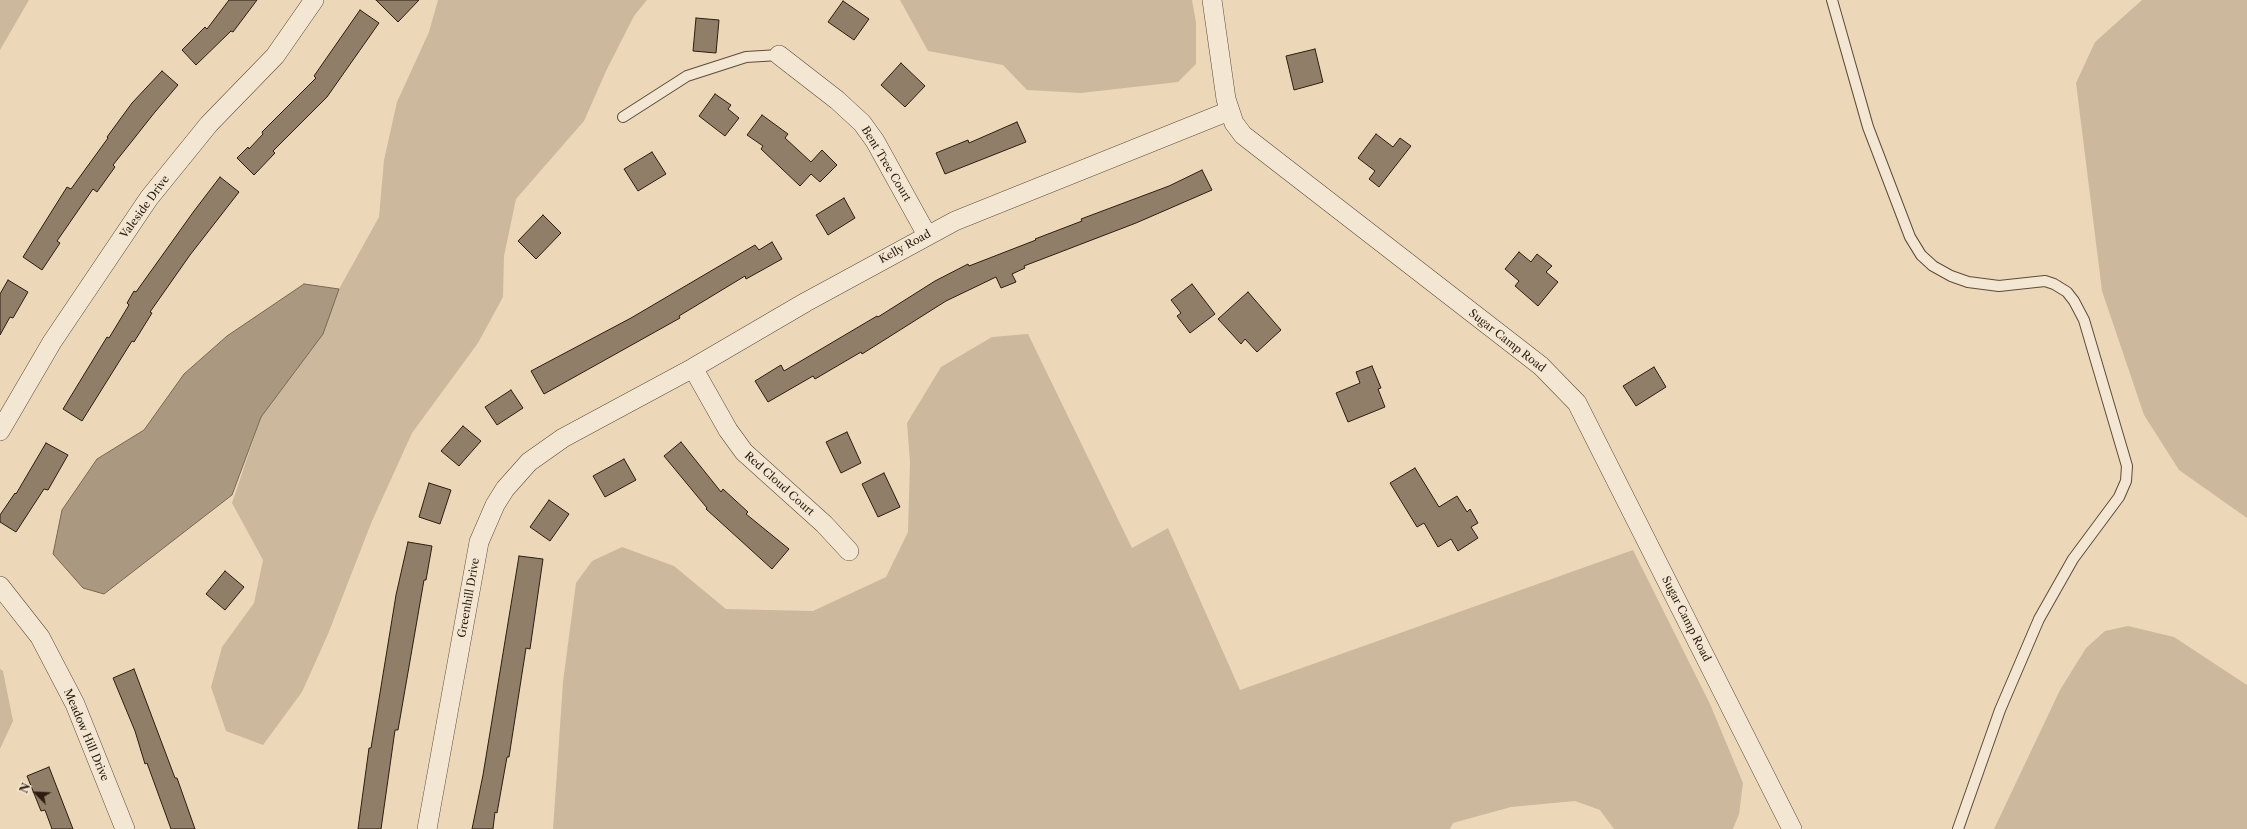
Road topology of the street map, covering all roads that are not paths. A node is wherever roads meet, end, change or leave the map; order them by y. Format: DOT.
graph roads {
  1 [pos="314,0"];
  2 [pos="1212,0"];
  3 [pos="1832,0"];
  4 [pos="779,55"];
  5 [pos="1229,111"];
  6 [pos="623,116"];
  7 [pos="927,235"];
  8 [pos="693,368"];
  9 [pos="598,419"];
  10 [pos="0,431"];
  11 [pos="849,552"];
  12 [pos="0,586"];
  13 [pos="125,829"];
  14 [pos="427,829"];
  15 [pos="1792,829"];
  16 [pos="1958,829"];
  1 -- 10 [label="street, Valeside Drive"];
  2 -- 5 [label="street, Sugar Camp Road"];
  3 -- 16 [label="lane"];
  4 -- 6 [label="lane"];
  4 -- 7 [label="street, Bent Tree Court"];
  5 -- 7 [label="street, Kelly Road"];
  5 -- 15 [label="street, Sugar Camp Road"];
  7 -- 8 [label="street, Kelly Road"];
  8 -- 9 [label="street, Kelly Road"];
  8 -- 11 [label="street, Red Cloud Court"];
  9 -- 14 [label="street, Greenhill Drive"];
  12 -- 13 [label="street, Meadow Hill Drive"];
}
